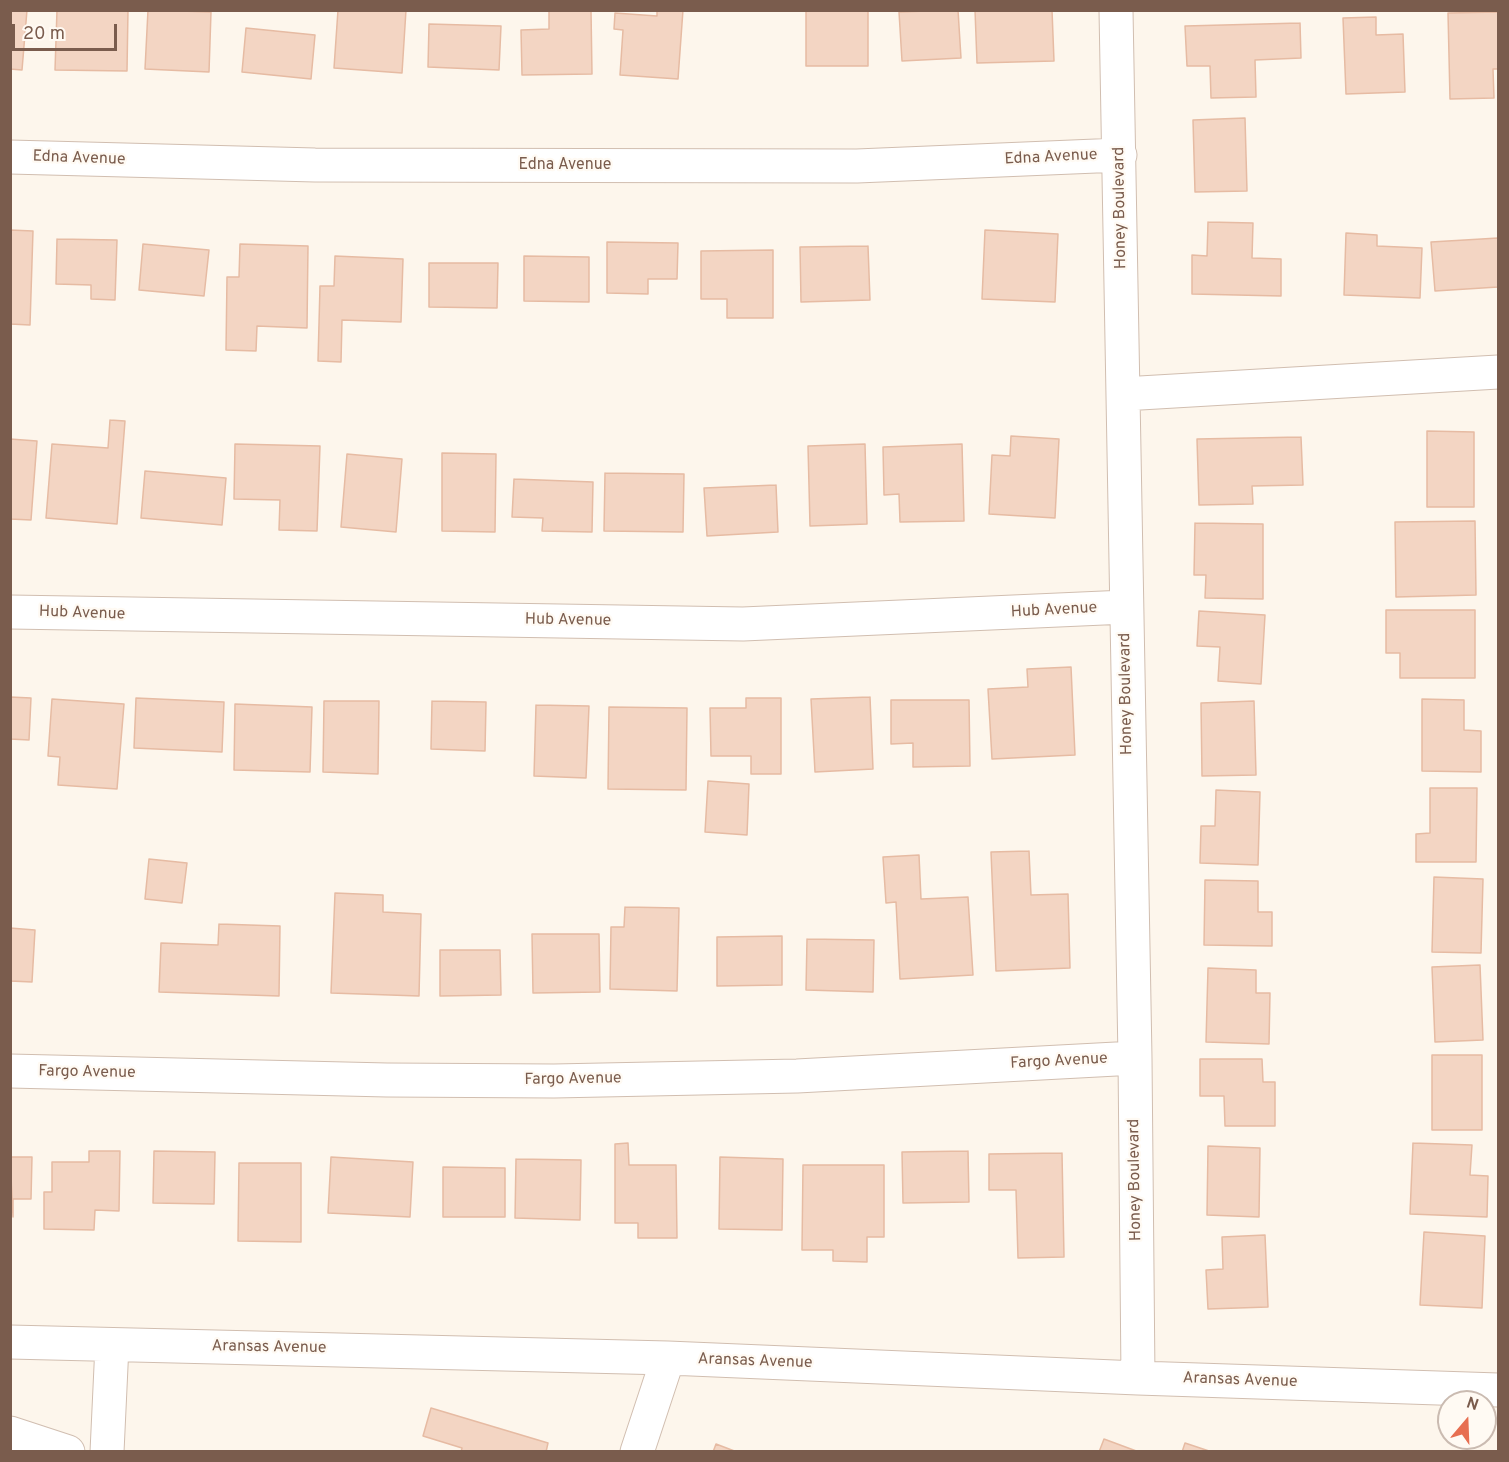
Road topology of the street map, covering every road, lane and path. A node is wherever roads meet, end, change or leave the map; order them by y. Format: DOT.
graph roads {
  1 [pos="1116,10"];
  2 [pos="1120,155"];
  3 [pos="10,157"];
  4 [pos="1498,372"];
  5 [pos="1124,394"];
  6 [pos="1126,607"];
  7 [pos="10,612"];
  8 [pos="1135,1058"];
  9 [pos="10,1071"];
  10 [pos="10,1342"];
  11 [pos="112,1345"];
  12 [pos="668,1358"];
  13 [pos="1138,1378"];
  14 [pos="1498,1390"];
  15 [pos="10,1433"];
  16 [pos="68,1452"];
  17 [pos="107,1452"];
  18 [pos="637,1452"];
  1 -- 2 [label="street, Honey Boulevard"];
  2 -- 3 [label="street, Edna Avenue"];
  2 -- 5 [label="street, Honey Boulevard"];
  4 -- 5 [label="street"];
  5 -- 6 [label="street, Honey Boulevard"];
  6 -- 7 [label="street, Hub Avenue"];
  6 -- 8 [label="street, Honey Boulevard"];
  8 -- 9 [label="street, Fargo Avenue"];
  8 -- 13 [label="street, Honey Boulevard"];
  10 -- 11 [label="street, Aransas Avenue"];
  11 -- 12 [label="street, Aransas Avenue"];
  11 -- 17 [label="street"];
  12 -- 13 [label="street, Aransas Avenue"];
  12 -- 18 [label="street"];
  13 -- 14 [label="street, Aransas Avenue"];
  15 -- 16 [label="street"];
}
